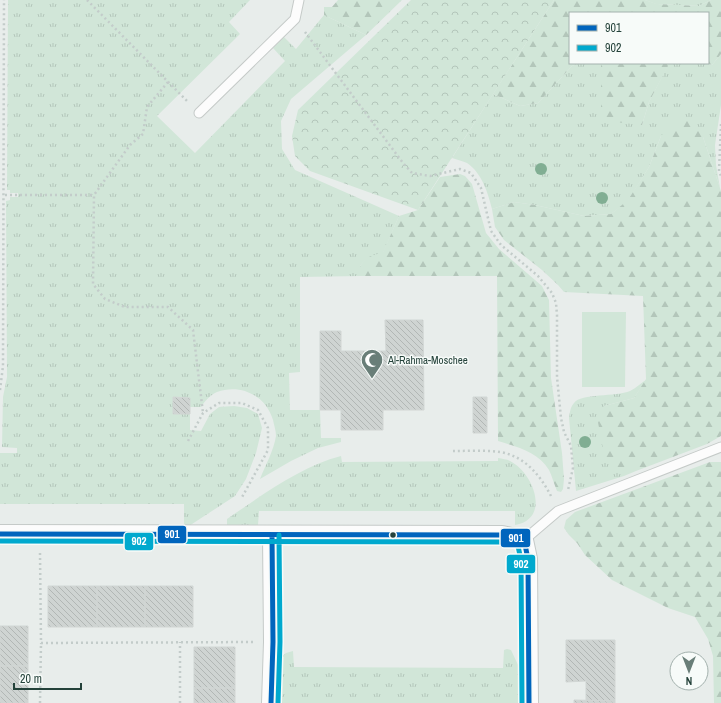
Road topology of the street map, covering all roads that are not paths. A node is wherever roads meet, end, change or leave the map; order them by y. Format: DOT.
graph roads {
  1 [pos="299,0"];
  2 [pos="199,113"];
  3 [pos="721,446"];
  4 [pos="0,534"];
  5 [pos="272,535"];
  6 [pos="524,540"];
  7 [pos="271,703"];
  8 [pos="529,703"];
  1 -- 2 [label="lane"];
  3 -- 6 [label="lane"];
  4 -- 5 [label="street"];
  5 -- 6 [label="street"];
  5 -- 7 [label="street"];
  6 -- 8 [label="street"];
}
